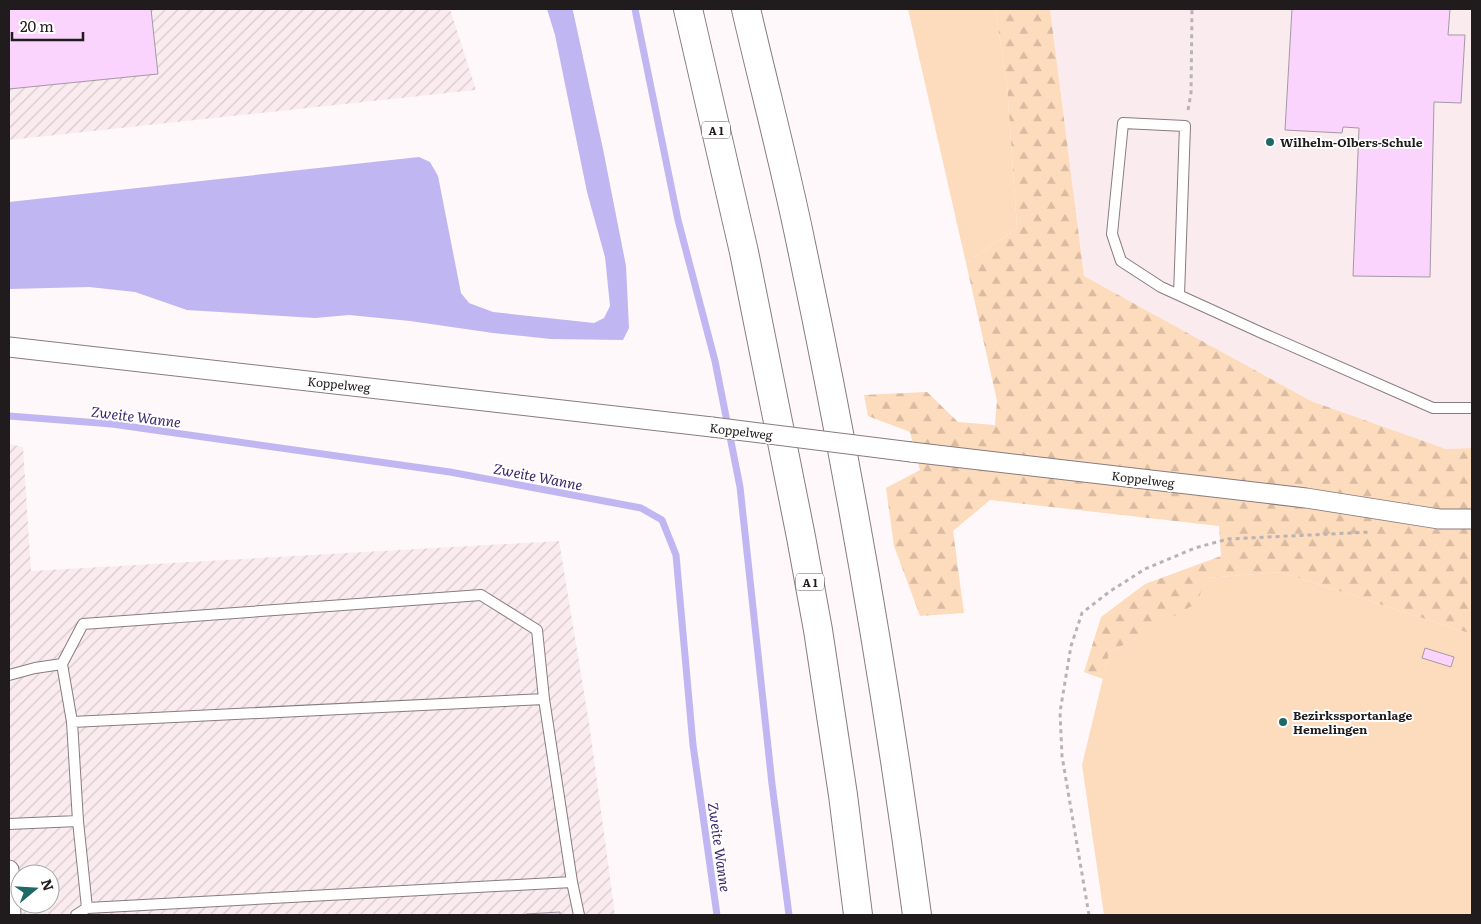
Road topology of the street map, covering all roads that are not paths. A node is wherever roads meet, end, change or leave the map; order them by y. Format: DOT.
graph roads {
  1 [pos="688,9"];
  2 [pos="746,9"];
  3 [pos="1179,295"];
  4 [pos="9,347"];
  5 [pos="1472,408"];
  6 [pos="1472,518"];
  7 [pos="62,664"];
  8 [pos="9,675"];
  9 [pos="544,700"];
  10 [pos="72,722"];
  11 [pos="78,821"];
  12 [pos="9,824"];
  13 [pos="9,870"];
  14 [pos="572,882"];
  15 [pos="87,908"];
  16 [pos="12,915"];
  17 [pos="76,915"];
  18 [pos="579,915"];
  19 [pos="858,915"];
  20 [pos="917,915"];
  1 -- 19 [label="highway, A 1"];
  2 -- 20 [label="highway"];
  3 -- 3 [label="lane"];
  3 -- 5 [label="lane"];
  4 -- 6 [label="street, Koppelweg, bridge"];
  7 -- 8 [label="lane"];
  7 -- 9 [label="lane"];
  7 -- 10 [label="lane"];
  9 -- 10 [label="lane"];
  9 -- 14 [label="lane"];
  10 -- 11 [label="lane"];
  11 -- 12 [label="lane"];
  11 -- 15 [label="lane"];
  13 -- 16 [label="street"];
  14 -- 15 [label="lane"];
  14 -- 18 [label="lane"];
  15 -- 17 [label="lane"];
}
